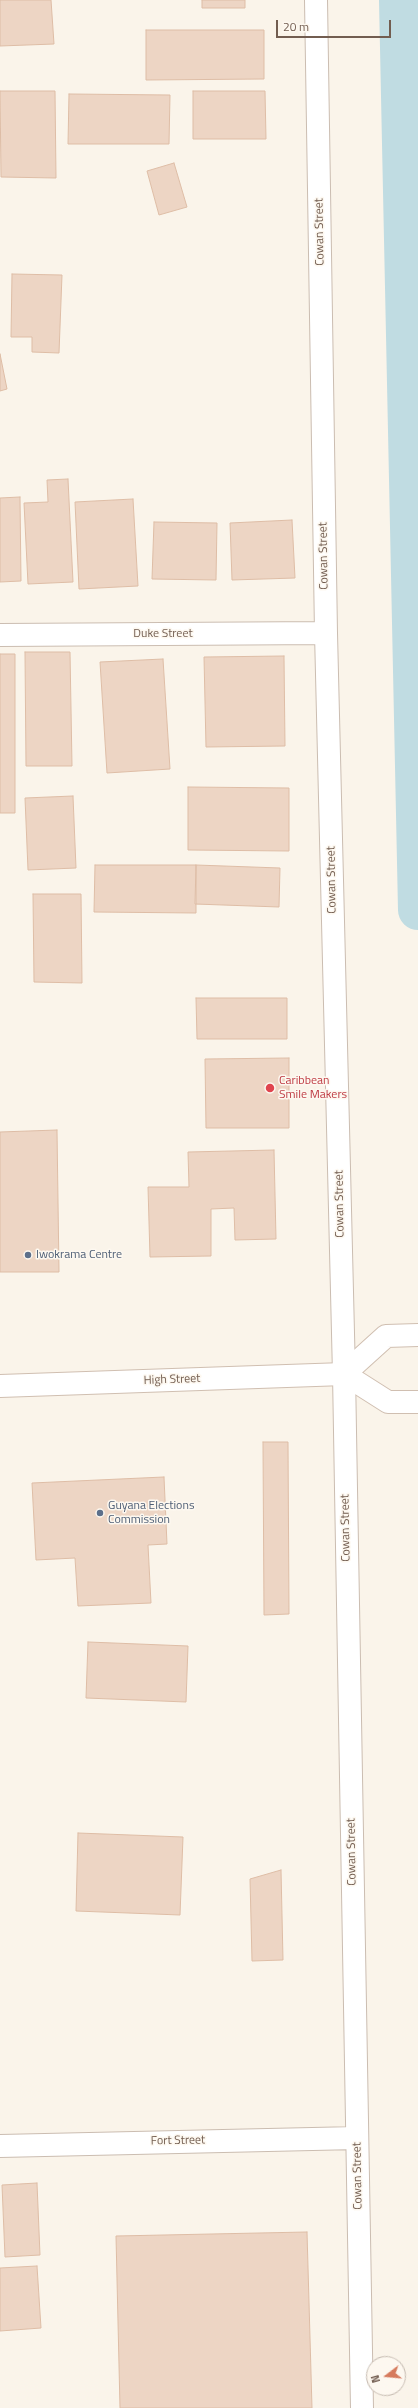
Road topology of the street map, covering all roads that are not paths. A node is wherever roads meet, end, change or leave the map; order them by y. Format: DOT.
graph roads {
  1 [pos="316,0"];
  2 [pos="326,634"];
  3 [pos="0,635"];
  4 [pos="418,1335"];
  5 [pos="344,1374"];
  6 [pos="0,1386"];
  7 [pos="418,1402"];
  8 [pos="357,2138"];
  9 [pos="0,2146"];
  10 [pos="362,2408"];
  1 -- 2 [label="street, Cowan Street"];
  2 -- 3 [label="street, Duke Street"];
  2 -- 5 [label="street, Cowan Street"];
  4 -- 5 [label="street"];
  5 -- 6 [label="street, High Street"];
  5 -- 7 [label="street"];
  5 -- 8 [label="street, Cowan Street"];
  8 -- 9 [label="street, Fort Street"];
  8 -- 10 [label="street, Cowan Street"];
}
